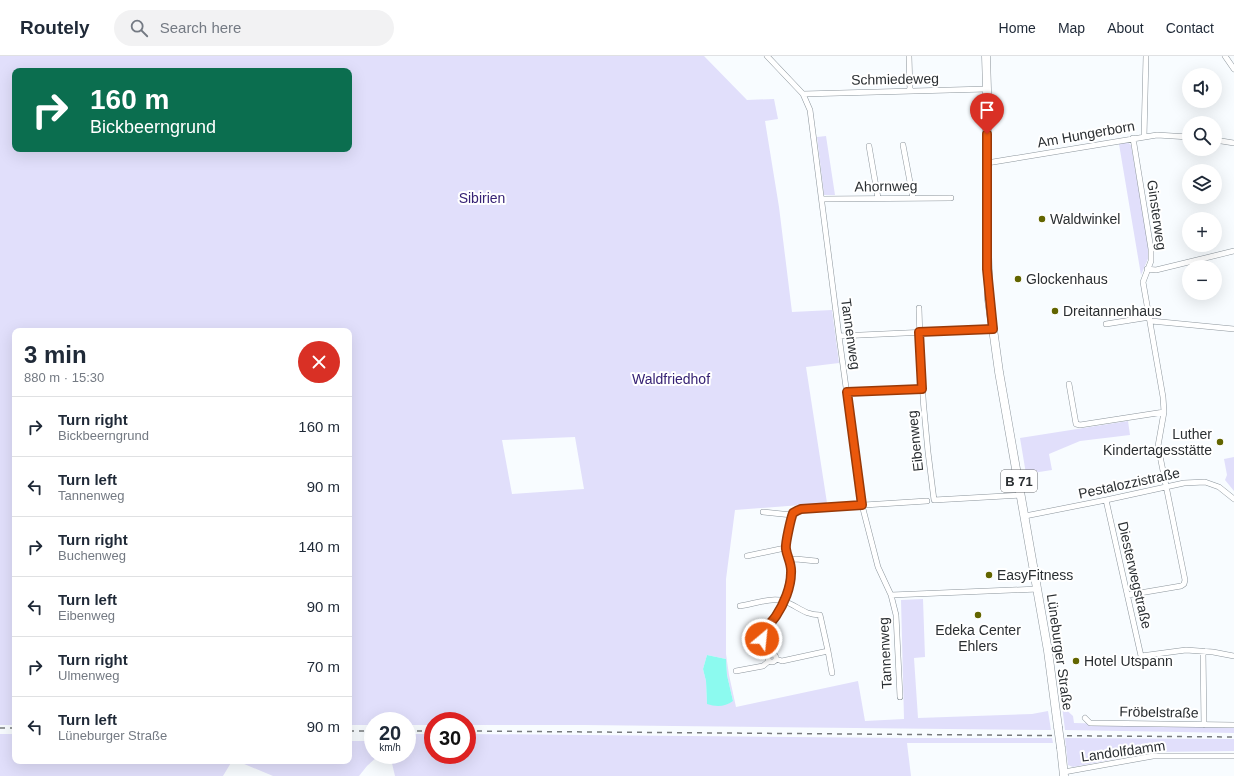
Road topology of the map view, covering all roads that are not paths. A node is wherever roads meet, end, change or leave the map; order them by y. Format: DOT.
graph roads {
  1 [pos="767,56"];
  2 [pos="909,56"];
  3 [pos="986,56"];
  4 [pos="1146,56"];
  5 [pos="1225,56"];
  6 [pos="1234,69"];
  7 [pos="987,89"];
  8 [pos="910,91"];
  9 [pos="803,94"];
  10 [pos="1144,137"];
  11 [pos="1182,137"];
  12 [pos="1133,138"];
  13 [pos="1222,141"];
  14 [pos="1234,143"];
  15 [pos="903,145"];
  16 [pos="869,146"];
  17 [pos="987,163"];
  18 [pos="878,198"];
  19 [pos="913,198"];
  20 [pos="951,198"];
  21 [pos="822,199"];
  22 [pos="1234,251"];
  23 [pos="1147,269"];
  24 [pos="919,308"];
  25 [pos="1150,319"];
  26 [pos="1106,324"];
  27 [pos="993,329"];
  28 [pos="1234,329"];
  29 [pos="919,332"];
  30 [pos="839,336"];
  31 [pos="1069,384"];
  32 [pos="922,389"];
  33 [pos="847,392"];
  34 [pos="1164,412"];
  35 [pos="1166,487"];
  36 [pos="1021,495"];
  37 [pos="1234,499"];
  38 [pos="1106,500"];
  39 [pos="928,501"];
  40 [pos="862,505"];
  41 [pos="763,512"];
  42 [pos="792,515"];
  43 [pos="1025,516"];
  44 [pos="785,548"];
  45 [pos="747,556"];
  46 [pos="790,560"];
  47 [pos="816,561"];
  48 [pos="1038,589"];
  49 [pos="891,595"];
  50 [pos="1128,595"];
  51 [pos="784,601"];
  52 [pos="740,606"];
  53 [pos="1203,651"];
  54 [pos="828,652"];
  55 [pos="1234,656"];
  56 [pos="770,658"];
  57 [pos="736,671"];
  58 [pos="832,673"];
  59 [pos="900,697"];
  60 [pos="1085,718"];
  61 [pos="1204,725"];
  62 [pos="1234,725"];
  63 [pos="1234,756"];
  64 [pos="1064,774"];
  1 -- 9 [label="street, Tannenweg"];
  2 -- 8 [label="street"];
  3 -- 7 [label="main road, Lüneburger Straße / B 71"];
  4 -- 10 [label="street"];
  5 -- 6 [label="street"];
  7 -- 8 [label="street, Schmiedeweg"];
  7 -- 17 [label="main road, Lüneburger Straße / B 71"];
  8 -- 9 [label="street, Schmiedeweg"];
  9 -- 21 [label="street, Tannenweg"];
  10 -- 11 [label="street, Am Hungerborn"];
  10 -- 12 [label="street, Am Hungerborn"];
  12 -- 17 [label="street, Am Hungerborn"];
  12 -- 23 [label="street, Ginsterweg"];
  13 -- 14 [label="street"];
  15 -- 19 [label="street"];
  16 -- 18 [label="street"];
  17 -- 27 [label="main road, Lüneburger Straße / B 71"];
  18 -- 19 [label="street, Ahornweg"];
  18 -- 21 [label="street, Ahornweg"];
  19 -- 20 [label="street, Ahornweg"];
  21 -- 30 [label="street, Tannenweg"];
  22 -- 23 [label="street"];
  23 -- 25 [label="street, Ginsterweg"];
  24 -- 29 [label="street, Eibenweg"];
  25 -- 26 [label="street"];
  25 -- 28 [label="street"];
  25 -- 34 [label="street, Ginsterweg"];
  27 -- 29 [label="street"];
  27 -- 36 [label="main road, Lüneburger Straße / B 71"];
  29 -- 30 [label="street"];
  29 -- 32 [label="street, Eibenweg"];
  30 -- 33 [label="street, Tannenweg"];
  31 -- 34 [label="street"];
  32 -- 33 [label="street"];
  32 -- 36 [label="street, Eibenweg"];
  33 -- 40 [label="street, Tannenweg"];
  34 -- 35 [label="street, Ginsterweg"];
  35 -- 37 [label="street, Pestalozzistraße"];
  35 -- 38 [label="street, Pestalozzistraße"];
  35 -- 50 [label="street, Ginsterweg"];
  36 -- 43 [label="main road, Lüneburger Straße / B 71"];
  38 -- 43 [label="street, Pestalozzistraße"];
  38 -- 50 [label="street, Diesterwegstraße"];
  39 -- 40 [label="street"];
  40 -- 42 [label="street"];
  40 -- 49 [label="street, Tannenweg"];
  41 -- 42 [label="street"];
  42 -- 44 [label="street"];
  43 -- 48 [label="main road, Lüneburger Straße / B 71"];
  44 -- 45 [label="street"];
  44 -- 46 [label="street"];
  46 -- 47 [label="street"];
  46 -- 51 [label="street"];
  48 -- 49 [label="street"];
  48 -- 64 [label="main road, Lüneburger Straße / B 71, bridge"];
  49 -- 59 [label="street, Tannenweg"];
  50 -- 53 [label="street, Diesterwegstraße"];
  51 -- 52 [label="street"];
  51 -- 54 [label="street"];
  51 -- 56 [label="street"];
  53 -- 55 [label="street"];
  53 -- 61 [label="street"];
  54 -- 56 [label="street"];
  54 -- 58 [label="street"];
  56 -- 57 [label="street"];
  60 -- 61 [label="street, Fröbelstraße"];
  61 -- 62 [label="street, Fröbelstraße"];
  63 -- 64 [label="street, Landolfdamm"];
}
